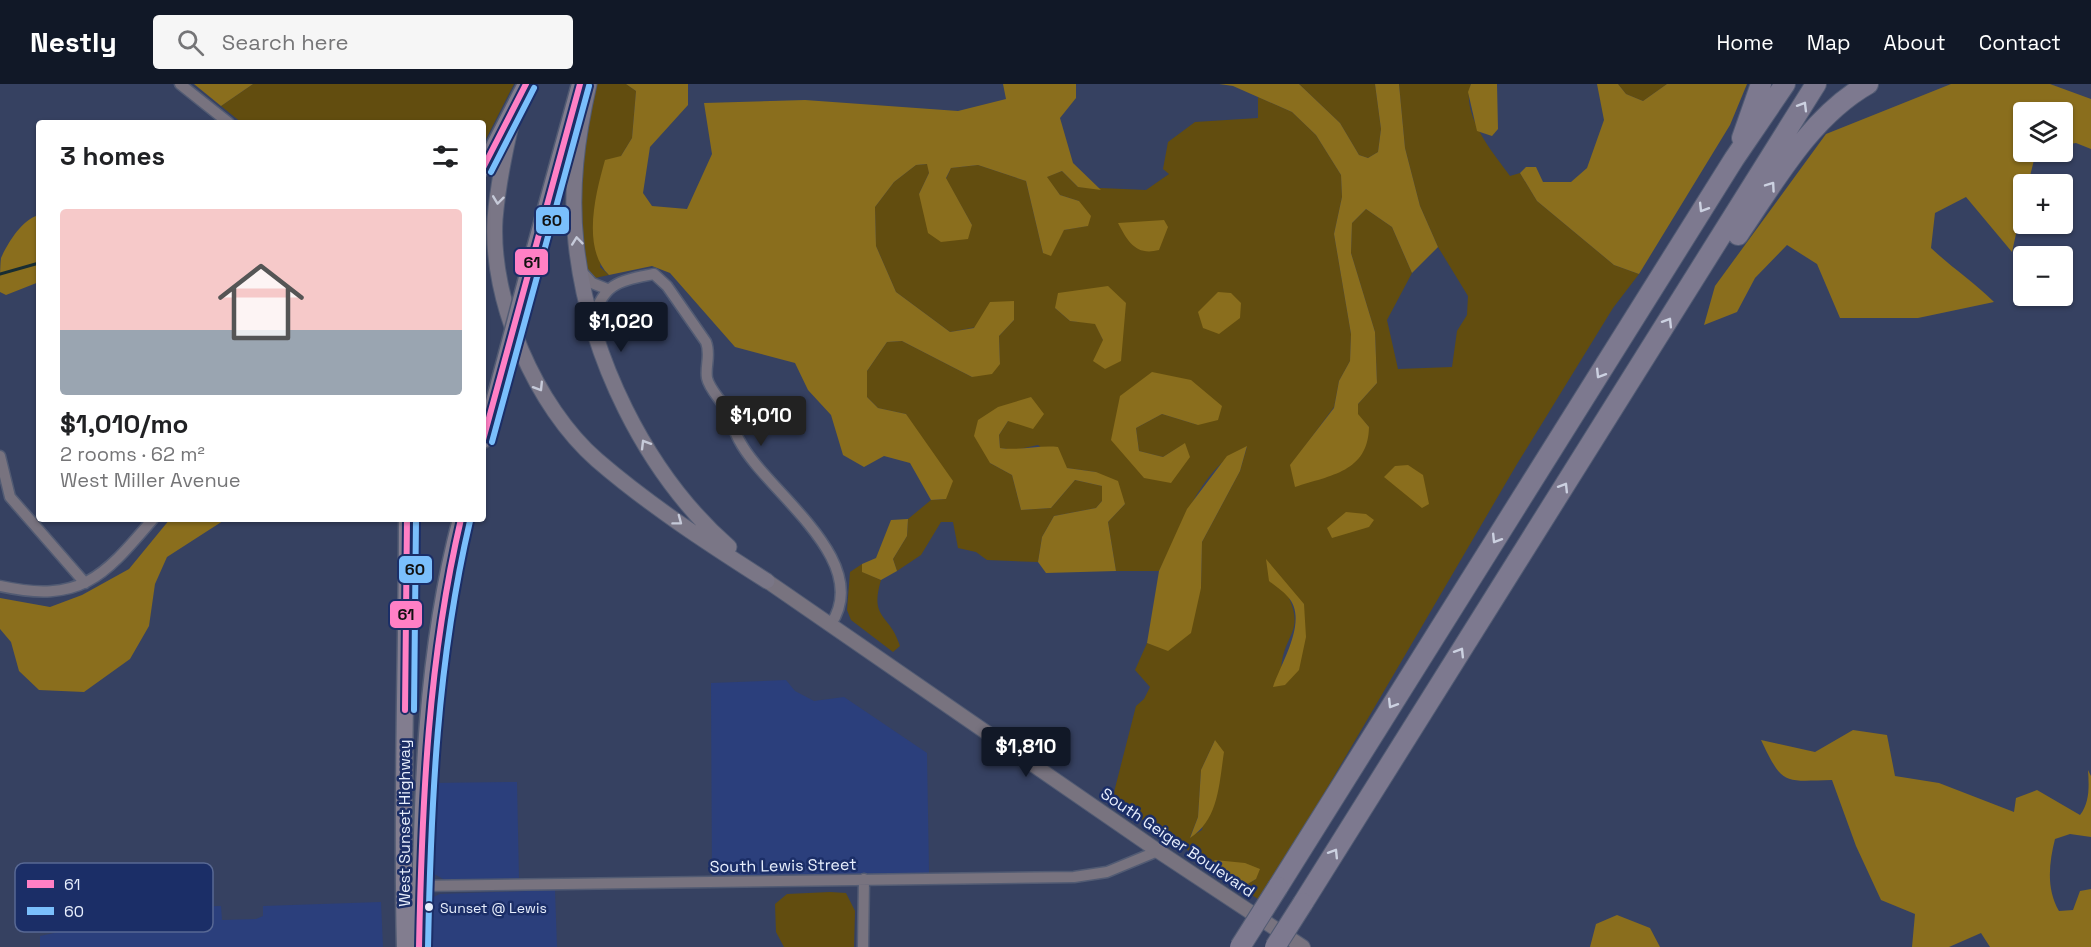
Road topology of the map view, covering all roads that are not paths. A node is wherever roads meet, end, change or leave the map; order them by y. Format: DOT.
graph roads {
  1 [pos="180,84"];
  2 [pos="526,84"];
  3 [pos="580,84"];
  4 [pos="589,84"];
  5 [pos="1761,84"];
  6 [pos="1785,84"];
  7 [pos="1816,84"];
  8 [pos="1869,84"];
  9 [pos="517,101"];
  10 [pos="225,120"];
  11 [pos="1734,159"];
  12 [pos="486,162"];
  13 [pos="581,270"];
  14 [pos="1694,280"];
  15 [pos="607,289"];
  16 [pos="593,319"];
  17 [pos="491,400"];
  18 [pos="486,425"];
  19 [pos="0,456"];
  20 [pos="1,472"];
  21 [pos="150,522"];
  22 [pos="407,522"];
  23 [pos="460,522"];
  24 [pos="767,581"];
  25 [pos="85,583"];
  26 [pos="0,586"];
  27 [pos="831,624"];
  28 [pos="1158,851"];
  29 [pos="864,879"];
  30 [pos="421,885"];
  31 [pos="404,886"];
  32 [pos="405,947"];
  33 [pos="419,947"];
  34 [pos="863,947"];
  35 [pos="1240,947"];
  36 [pos="1275,947"];
  37 [pos="1303,947"];
  1 -- 10 [label="street"];
  2 -- 9 [label="main road"];
  3 -- 17 [label="main road, bridge"];
  13 -- 4 [label="main road, one-way"];
  5 -- 11 [label="highway"];
  6 -- 11 [label="highway"];
  14 -- 7 [label="highway, one-way"];
  14 -- 8 [label="highway, one-way"];
  9 -- 12 [label="main road"];
  9 -- 24 [label="main road, one-way"];
  11 -- 35 [label="highway, one-way, bridge"];
  13 -- 15 [label="street"];
  13 -- 16 [label="main road"];
  36 -- 14 [label="highway, one-way, bridge"];
  15 -- 16 [label="street"];
  15 -- 27 [label="street"];
  24 -- 16 [label="main road, one-way"];
  17 -- 18 [label="main road"];
  19 -- 20 [label="street"];
  20 -- 25 [label="street"];
  21 -- 25 [label="street"];
  22 -- 31 [label="main road, West Sunset Highway"];
  23 -- 30 [label="main road, West Sunset Highway"];
  24 -- 27 [label="street, South Geiger Boulevard"];
  25 -- 26 [label="street"];
  27 -- 28 [label="street, South Geiger Boulevard"];
  28 -- 29 [label="street, South Lewis Street"];
  28 -- 37 [label="street, South Geiger Boulevard"];
  29 -- 30 [label="street, South Lewis Street"];
  29 -- 34 [label="street"];
  30 -- 31 [label="street, South Lewis Street"];
  30 -- 33 [label="main road, West Sunset Highway"];
  31 -- 32 [label="main road, West Sunset Highway"];
}
